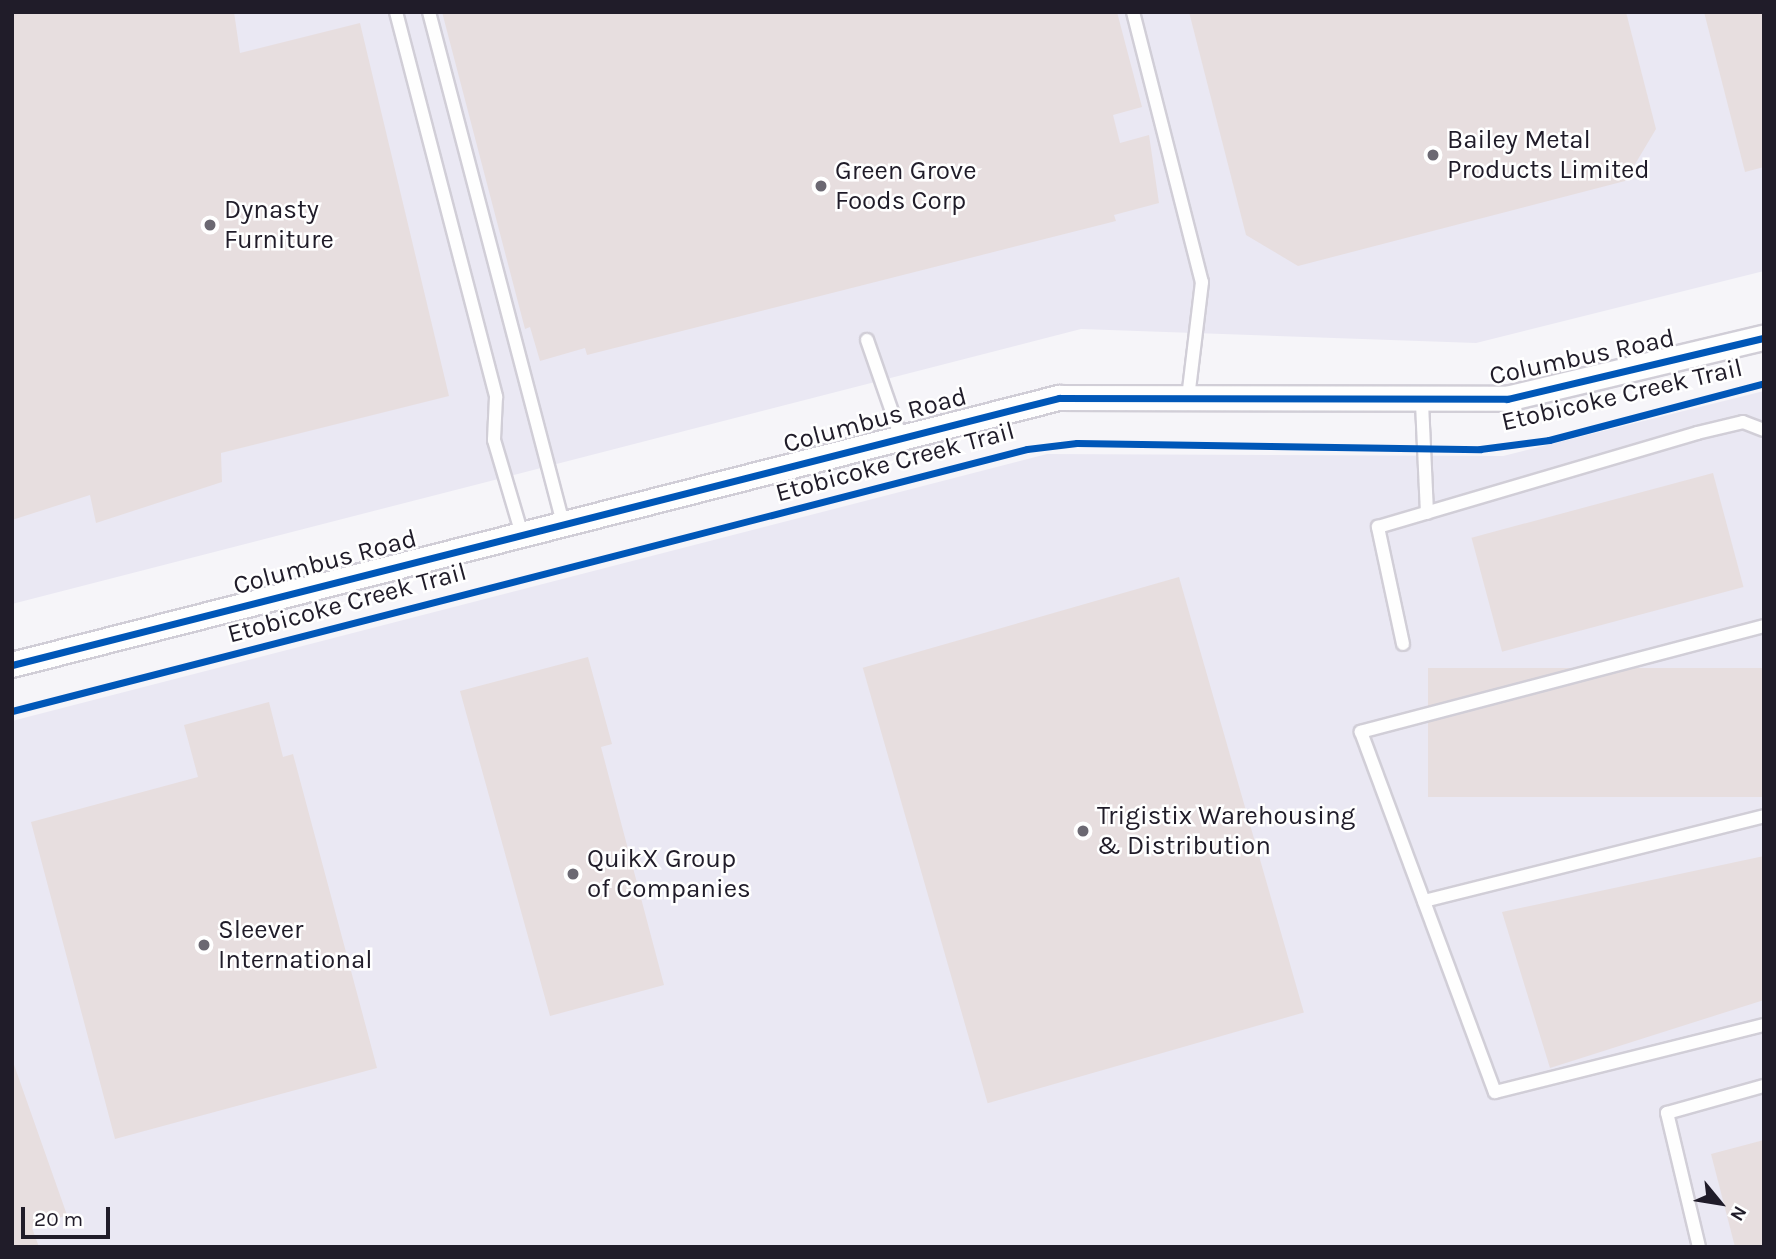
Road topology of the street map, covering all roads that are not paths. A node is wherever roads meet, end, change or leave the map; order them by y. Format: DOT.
graph roads {
  1 [pos="396,12"];
  2 [pos="429,12"];
  3 [pos="1133,12"];
  4 [pos="1764,338"];
  5 [pos="867,340"];
  6 [pos="1188,397"];
  7 [pos="1422,403"];
  8 [pos="1764,430"];
  9 [pos="900,436"];
  10 [pos="1427,513"];
  11 [pos="563,523"];
  12 [pos="521,531"];
  13 [pos="1764,626"];
  14 [pos="1403,644"];
  15 [pos="12,665"];
  16 [pos="1764,816"];
  17 [pos="1424,901"];
  18 [pos="1764,1025"];
  19 [pos="1764,1086"];
  20 [pos="1699,1247"];
  1 -- 12 [label="lane"];
  2 -- 11 [label="lane"];
  3 -- 6 [label="lane"];
  4 -- 7 [label="street, Columbus Road"];
  5 -- 9 [label="lane"];
  6 -- 7 [label="street, Columbus Road"];
  6 -- 9 [label="street, Columbus Road"];
  7 -- 10 [label="lane"];
  8 -- 10 [label="lane"];
  9 -- 11 [label="street, Columbus Road"];
  10 -- 14 [label="lane"];
  11 -- 12 [label="street, Columbus Road"];
  12 -- 15 [label="street, Columbus Road"];
  13 -- 17 [label="lane"];
  16 -- 17 [label="lane"];
  17 -- 18 [label="lane"];
  19 -- 20 [label="lane"];
}
